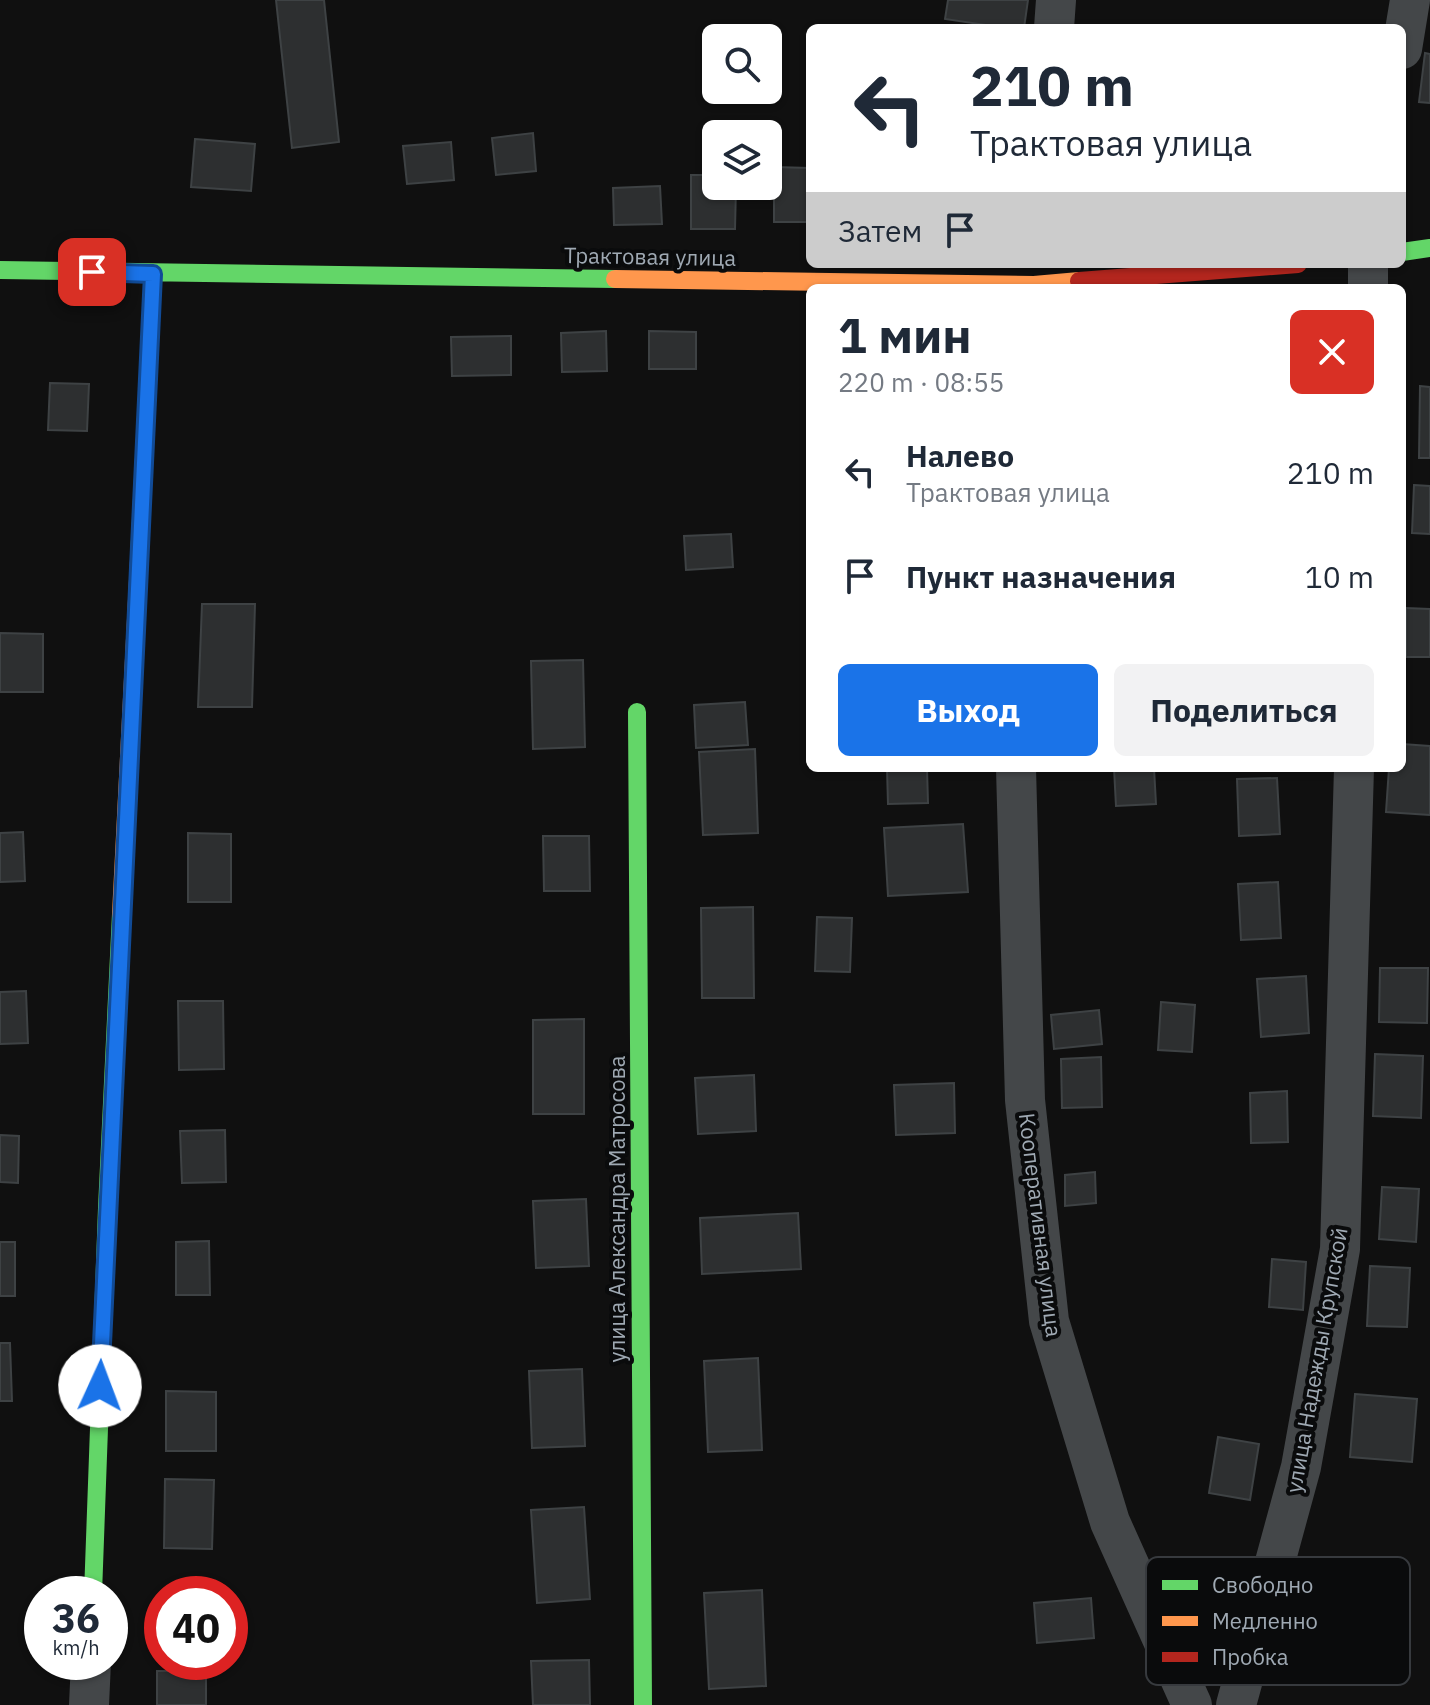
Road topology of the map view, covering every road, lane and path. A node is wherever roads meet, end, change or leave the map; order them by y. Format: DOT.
graph roads {
  1 [pos="1056,0"];
  2 [pos="1410,0"];
  3 [pos="1054,24"];
  4 [pos="1406,24"];
  5 [pos="1430,248"];
  6 [pos="1406,251"];
  7 [pos="1228,268"];
  8 [pos="0,270"];
  9 [pos="153,274"];
  10 [pos="1034,279"];
  11 [pos="637,712"];
  12 [pos="1016,772"];
  13 [pos="1354,772"];
  14 [pos="1276,1557"];
  15 [pos="94,1576"];
  16 [pos="1146,1602"];
  17 [pos="90,1680"];
  18 [pos="1183,1685"];
  19 [pos="1241,1685"];
  20 [pos="89,1705"];
  21 [pos="643,1705"];
  22 [pos="1192,1705"];
  23 [pos="1236,1705"];
  1 -- 3 [label="street"];
  2 -- 4 [label="street"];
  5 -- 6 [label="main road"];
  7 -- 10 [label="main road, Трактовая улица"];
  8 -- 9 [label="main road, Трактовая улица"];
  9 -- 10 [label="main road, Трактовая улица"];
  9 -- 15 [label="main road"];
  11 -- 21 [label="main road, улица Александра Матросова"];
  12 -- 16 [label="street, Кооперативная улица"];
  13 -- 14 [label="street, улица Надежды Крупской"];
  17 -- 20 [label="street"];
  18 -- 22 [label="street, Кооперативная улица"];
  19 -- 23 [label="street, улица Надежды Крупской"];
}
